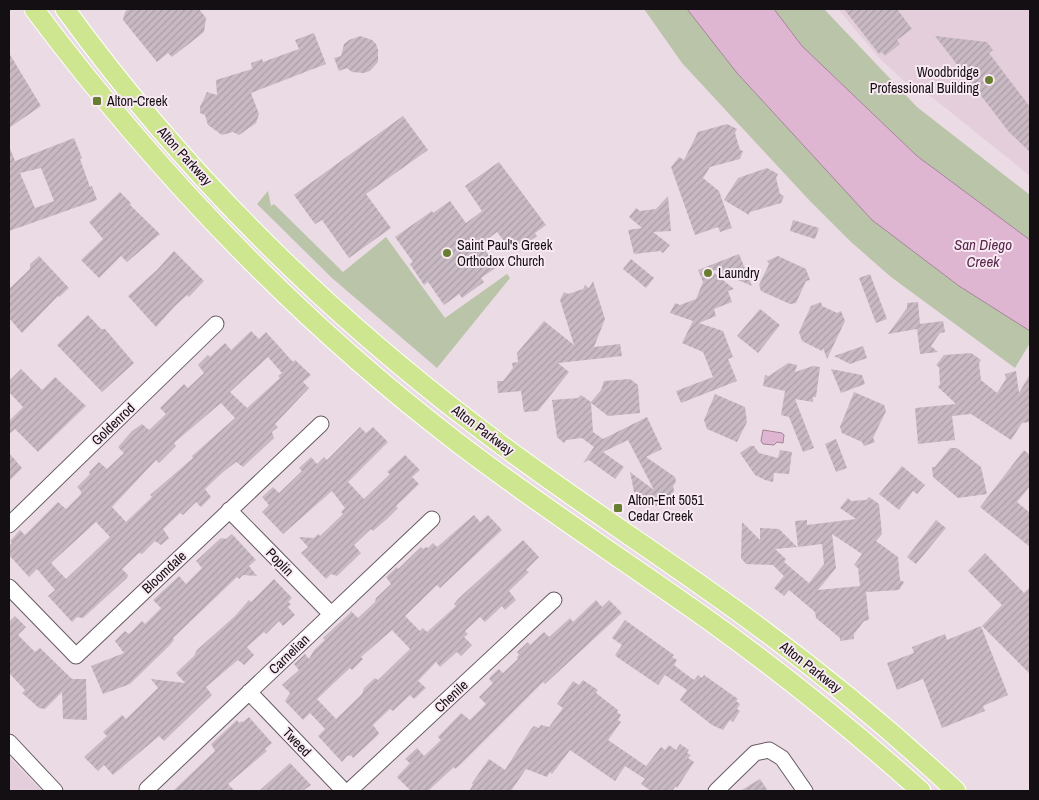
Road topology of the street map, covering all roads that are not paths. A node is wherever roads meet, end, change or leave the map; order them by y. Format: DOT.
graph roads {
  1 [pos="34,9"];
  2 [pos="64,9"];
  3 [pos="216,324"];
  4 [pos="321,424"];
  5 [pos="229,510"];
  6 [pos="432,519"];
  7 [pos="9,525"];
  8 [pos="9,587"];
  9 [pos="554,600"];
  10 [pos="331,614"];
  11 [pos="249,692"];
  12 [pos="9,742"];
  13 [pos="147,789"];
  14 [pos="55,791"];
  15 [pos="344,791"];
  16 [pos="349,791"];
  17 [pos="716,791"];
  18 [pos="805,791"];
  19 [pos="921,791"];
  20 [pos="956,791"];
  1 -- 19 [label="main road, Alton Parkway"];
  2 -- 20 [label="main road, Alton Parkway"];
  3 -- 7 [label="street, Goldenrod"];
  4 -- 5 [label="street, Bloomdale"];
  5 -- 8 [label="street, Bloomdale"];
  5 -- 10 [label="street, Poplin"];
  6 -- 10 [label="street, Carnelian"];
  9 -- 16 [label="street, Chenile"];
  10 -- 11 [label="street, Carnelian"];
  11 -- 13 [label="street, Carnelian"];
  11 -- 15 [label="street, Tweed"];
  12 -- 14 [label="street"];
  17 -- 18 [label="street"];
}
